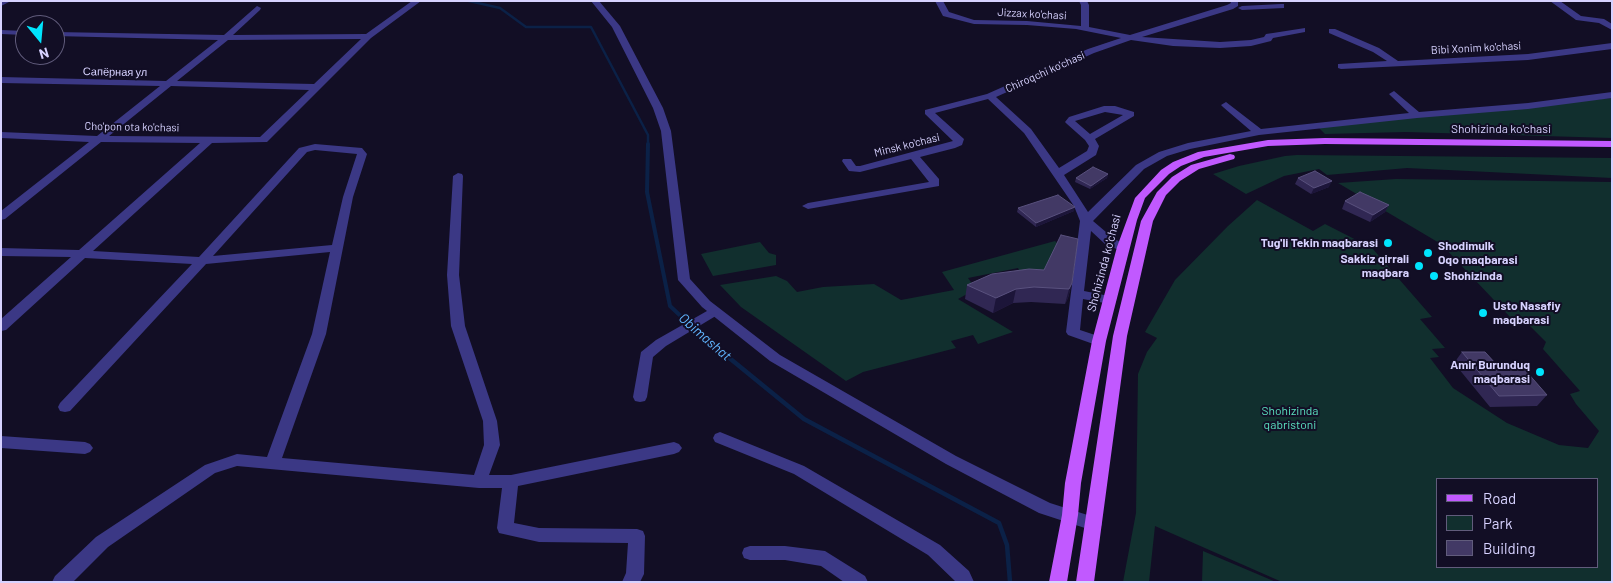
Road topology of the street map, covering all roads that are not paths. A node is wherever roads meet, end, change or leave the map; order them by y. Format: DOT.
graph roads {
  1 [pos="7,1"];
  2 [pos="417,1"];
  3 [pos="595,1"];
  4 [pos="939,1"];
  5 [pos="1083,1"];
  6 [pos="1234,1"];
  7 [pos="1554,1"];
  8 [pos="1,4"];
  9 [pos="1281,6"];
  10 [pos="257,8"];
  11 [pos="1242,8"];
  12 [pos="1085,28"];
  13 [pos="1612,28"];
  14 [pos="1302,30"];
  15 [pos="1,32"];
  16 [pos="1332,32"];
  17 [pos="15,33"];
  18 [pos="65,34"];
  19 [pos="368,36"];
  20 [pos="226,38"];
  21 [pos="1131,38"];
  22 [pos="1610,48"];
  23 [pos="1396,63"];
  24 [pos="1341,66"];
  25 [pos="1,80"];
  26 [pos="168,84"];
  27 [pos="316,87"];
  28 [pos="1394,94"];
  29 [pos="1612,95"];
  30 [pos="990,96"];
  31 [pos="1226,105"];
  32 [pos="1417,115"];
  33 [pos="1259,132"];
  34 [pos="1,135"];
  35 [pos="1089,138"];
  36 [pos="98,139"];
  37 [pos="209,140"];
  38 [pos="1612,144"];
  39 [pos="1612,151"];
  40 [pos="914,156"];
  41 [pos="847,161"];
  42 [pos="1057,174"];
  43 [pos="458,176"];
  44 [pos="808,206"];
  45 [pos="1,217"];
  46 [pos="1086,222"];
  47 [pos="1123,247"];
  48 [pos="337,248"];
  49 [pos="1,252"];
  50 [pos="81,254"];
  51 [pos="202,262"];
  52 [pos="1078,294"];
  53 [pos="1110,300"];
  54 [pos="714,311"];
  55 [pos="1,327"];
  56 [pos="1099,341"];
  57 [pos="640,397"];
  58 [pos="65,407"];
  59 [pos="720,438"];
  60 [pos="1,442"];
  61 [pos="85,448"];
  62 [pos="674,448"];
  63 [pos="273,462"];
  64 [pos="511,481"];
  65 [pos="479,482"];
  66 [pos="1070,515"];
  67 [pos="1094,524"];
  68 [pos="750,553"];
  69 [pos="61,582"];
  70 [pos="631,582"];
  71 [pos="858,582"];
  72 [pos="965,582"];
  73 [pos="1058,582"];
  74 [pos="1085,582"];
  1 -- 8 [label="street"];
  2 -- 19 [label="street"];
  3 -- 54 [label="street"];
  4 -- 12 [label="street, Jizzax ko'chasi"];
  5 -- 12 [label="street"];
  6 -- 21 [label="street, Chiroqchi ko'chasi"];
  7 -- 13 [label="street"];
  9 -- 11 [label="street"];
  10 -- 20 [label="street"];
  12 -- 21 [label="street, Jizzax ko'chasi"];
  14 -- 21 [label="street, Jizzax ko'chasi"];
  15 -- 17 [label="street"];
  16 -- 23 [label="street"];
  18 -- 20 [label="street"];
  19 -- 20 [label="street"];
  19 -- 27 [label="street"];
  20 -- 26 [label="street"];
  21 -- 30 [label="street, Chiroqchi ko'chasi"];
  22 -- 23 [label="street, Bibi Xonim ko'chasi"];
  23 -- 24 [label="street, Bibi Xonim ko'chasi"];
  25 -- 26 [label="street, Сапёрная ул"];
  26 -- 27 [label="street, Сапёрная ул"];
  26 -- 36 [label="street"];
  27 -- 37 [label="street, Cho'pon ota ko'chasi"];
  28 -- 32 [label="street"];
  29 -- 32 [label="street"];
  30 -- 40 [label="street, Minsk ko'chasi"];
  30 -- 42 [label="street, Chiroqchi ko'chasi"];
  31 -- 33 [label="street"];
  32 -- 33 [label="street"];
  33 -- 46 [label="street"];
  34 -- 36 [label="street, Cho'pon ota ko'chasi"];
  35 -- 35 [label="street"];
  35 -- 42 [label="street"];
  36 -- 37 [label="street, Cho'pon ota ko'chasi"];
  36 -- 45 [label="street"];
  37 -- 50 [label="street"];
  38 -- 47 [label="main road, Shohizinda ko'chasi"];
  39 -- 67 [label="main road, Shohizinda ko'chasi"];
  40 -- 41 [label="street, Minsk ko'chasi"];
  40 -- 44 [label="street"];
  42 -- 46 [label="street, Chiroqchi ko'chasi"];
  43 -- 65 [label="street"];
  46 -- 47 [label="street, Chiroqchi ko'chasi"];
  46 -- 52 [label="street"];
  47 -- 53 [label="main road, Shohizinda ko'chasi"];
  48 -- 51 [label="street"];
  48 -- 51 [label="street"];
  48 -- 63 [label="street"];
  49 -- 50 [label="street"];
  50 -- 51 [label="street"];
  50 -- 55 [label="street"];
  51 -- 58 [label="street"];
  52 -- 53 [label="street"];
  52 -- 56 [label="street"];
  53 -- 56 [label="main road, Shohizinda ko'chasi"];
  54 -- 57 [label="street"];
  54 -- 66 [label="street"];
  56 -- 66 [label="main road, Shohizinda ko'chasi"];
  59 -- 72 [label="street"];
  60 -- 61 [label="street"];
  62 -- 64 [label="street"];
  63 -- 65 [label="street"];
  63 -- 69 [label="street"];
  64 -- 65 [label="street"];
  64 -- 70 [label="street"];
  66 -- 67 [label="street"];
  66 -- 73 [label="main road, Shohizinda ko'chasi"];
  67 -- 74 [label="main road, Shohizinda ko'chasi"];
  68 -- 71 [label="street"];
}
